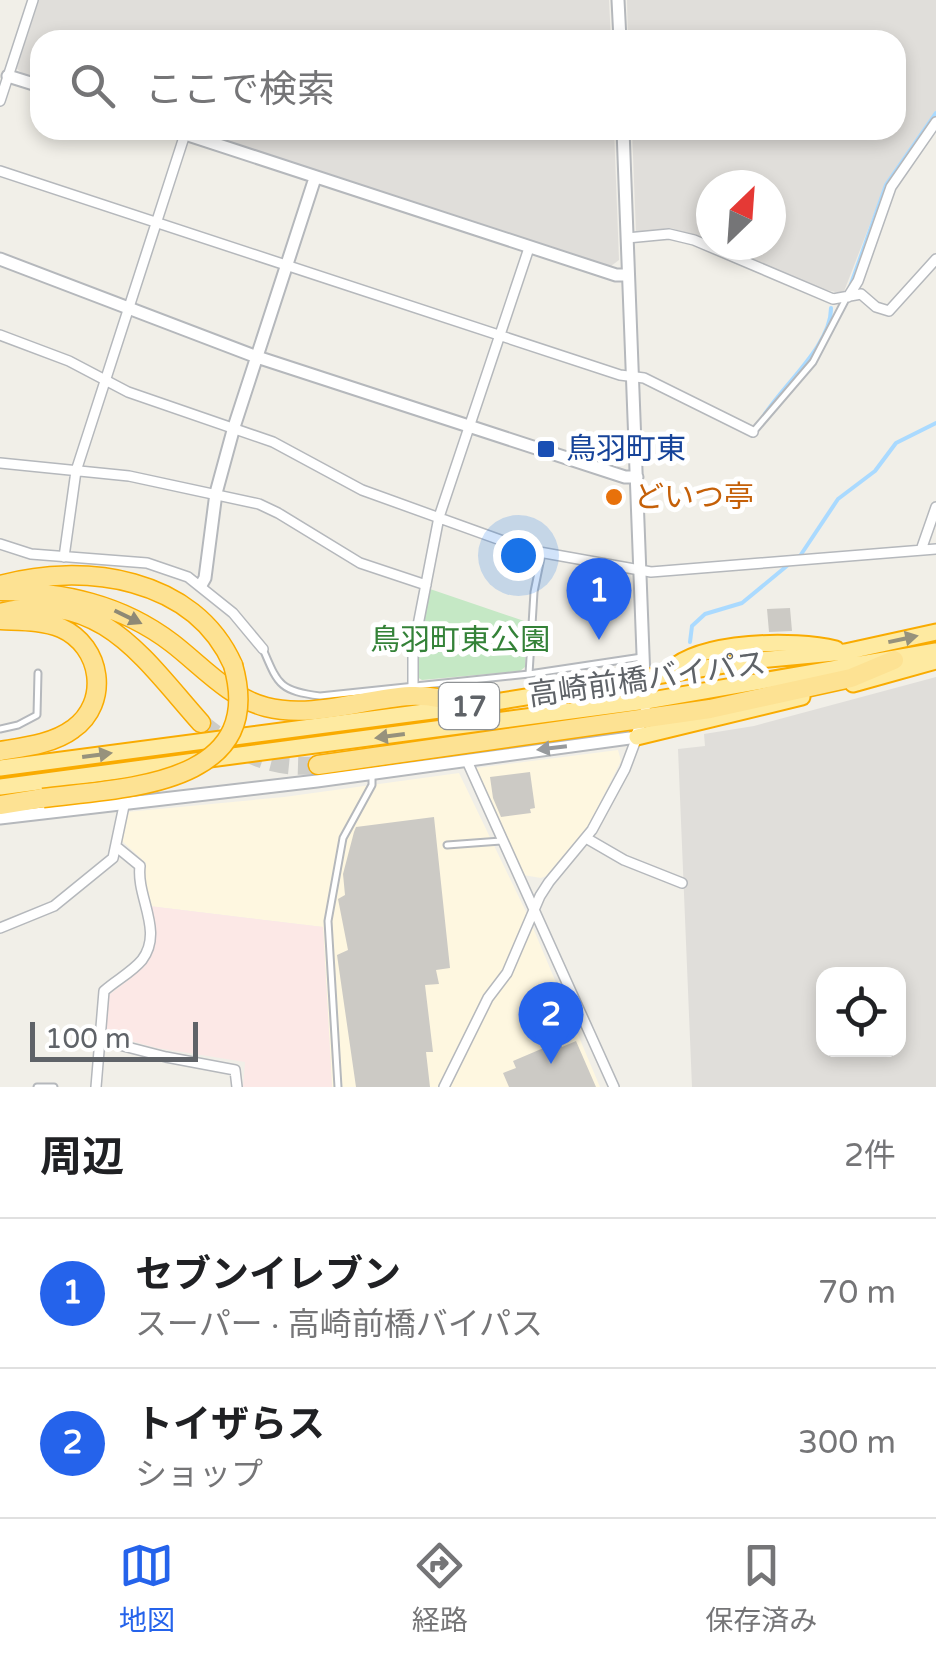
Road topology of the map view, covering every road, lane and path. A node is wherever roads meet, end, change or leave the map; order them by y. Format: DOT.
graph roads {
  1 [pos="33,0"];
  2 [pos="618,0"];
  3 [pos="620,30"];
  4 [pos="8,76"];
  5 [pos="30,83"];
  6 [pos="0,101"];
  7 [pos="936,122"];
  8 [pos="177,140"];
  9 [pos="203,140"];
  10 [pos="623,140"];
  11 [pos="0,171"];
  12 [pos="315,178"];
  13 [pos="156,223"];
  14 [pos="627,238"];
  15 [pos="529,248"];
  16 [pos="0,259"];
  17 [pos="936,259"];
  18 [pos="286,266"];
  19 [pos="628,275"];
  20 [pos="847,298"];
  21 [pos="128,308"];
  22 [pos="0,335"];
  23 [pos="499,336"];
  24 [pos="257,357"];
  25 [pos="632,376"];
  26 [pos="104,381"];
  27 [pos="469,426"];
  28 [pos="234,428"];
  29 [pos="752,432"];
  30 [pos="0,464"];
  31 [pos="76,471"];
  32 [pos="637,477"];
  33 [pos="216,494"];
  34 [pos="936,508"];
  35 [pos="439,518"];
  36 [pos="0,544"];
  37 [pos="936,549"];
  38 [pos="921,550"];
  39 [pos="542,553"];
  40 [pos="64,556"];
  41 [pos="641,571"];
  42 [pos="201,585"];
  43 [pos="426,585"];
  44 [pos="0,588"];
  45 [pos="0,616"];
  46 [pos="936,632"];
  47 [pos="263,648"];
  48 [pos="936,650"];
  49 [pos="645,656"];
  50 [pos="894,660"];
  51 [pos="936,661"];
  52 [pos="38,672"];
  53 [pos="529,674"];
  54 [pos="646,677"];
  55 [pos="413,686"];
  56 [pos="646,701"];
  57 [pos="470,706"];
  58 [pos="201,723"];
  59 [pos="640,729"];
  60 [pos="0,730"];
  61 [pos="0,751"];
  62 [pos="467,761"];
  63 [pos="318,765"];
  64 [pos="0,768"];
  65 [pos="371,773"];
  66 [pos="0,787"];
  67 [pos="125,801"];
  68 [pos="0,804"];
  69 [pos="0,818"];
  70 [pos="586,838"];
  71 [pos="501,840"];
  72 [pos="447,846"];
  73 [pos="118,848"];
  74 [pos="682,883"];
  75 [pos="534,916"];
  76 [pos="0,928"];
  77 [pos="100,1040"];
  78 [pos="37,1087"];
  79 [pos="54,1087"];
  80 [pos="96,1087"];
  81 [pos="237,1087"];
  82 [pos="338,1087"];
  83 [pos="444,1087"];
  84 [pos="614,1087"];
  1 -- 4 [label="street"];
  2 -- 3 [label="street"];
  4 -- 5 [label="street"];
  4 -- 6 [label="street"];
  7 -- 20 [label="street"];
  8 -- 13 [label="street"];
  9 -- 12 [label="street"];
  10 -- 14 [label="street"];
  11 -- 13 [label="street"];
  12 -- 15 [label="street"];
  12 -- 18 [label="street"];
  13 -- 18 [label="street"];
  13 -- 21 [label="street"];
  14 -- 19 [label="street"];
  14 -- 20 [label="street"];
  15 -- 19 [label="street"];
  15 -- 23 [label="street"];
  16 -- 21 [label="street"];
  17 -- 20 [label="street"];
  18 -- 23 [label="street"];
  18 -- 24 [label="street"];
  19 -- 25 [label="street"];
  20 -- 29 [label="lane"];
  21 -- 24 [label="street"];
  21 -- 26 [label="street"];
  22 -- 26 [label="street"];
  23 -- 25 [label="street"];
  23 -- 27 [label="street"];
  24 -- 27 [label="street"];
  24 -- 28 [label="street"];
  25 -- 29 [label="street"];
  25 -- 32 [label="street"];
  26 -- 28 [label="street"];
  26 -- 31 [label="street"];
  27 -- 32 [label="street"];
  27 -- 35 [label="street"];
  28 -- 33 [label="street"];
  28 -- 35 [label="street"];
  30 -- 31 [label="street"];
  31 -- 33 [label="street"];
  31 -- 40 [label="street"];
  32 -- 41 [label="street"];
  33 -- 42 [label="street"];
  33 -- 43 [label="street"];
  34 -- 38 [label="street"];
  35 -- 39 [label="street"];
  35 -- 43 [label="street"];
  36 -- 40 [label="street"];
  37 -- 38 [label="street"];
  38 -- 41 [label="street"];
  39 -- 41 [label="street"];
  39 -- 53 [label="lane"];
  40 -- 42 [label="street"];
  41 -- 49 [label="street"];
  42 -- 47 [label="street"];
  43 -- 55 [label="street"];
  44 -- 57 [label="highway, one-way"];
  44 -- 68 [label="highway, bridge"];
  45 -- 58 [label="highway"];
  45 -- 61 [label="highway"];
  54 -- 46 [label="highway, 高崎前橋バイパス / 17, one-way"];
  47 -- 55 [label="lane"];
  48 -- 50 [label="highway, 高崎前橋バイパス / 17"];
  49 -- 53 [label="lane"];
  49 -- 54 [label="street"];
  50 -- 56 [label="highway, 高崎前橋バイパス / 17"];
  50 -- 59 [label="highway"];
  51 -- 59 [label="highway"];
  52 -- 60 [label="lane"];
  53 -- 55 [label="lane"];
  54 -- 56 [label="street"];
  54 -- 57 [label="highway, 高崎前橋バイパス / 17"];
  56 -- 59 [label="street"];
  56 -- 66 [label="highway, 高崎前橋バイパス / 17, one-way"];
  64 -- 57 [label="highway, 高崎前橋バイパス / 17, one-way"];
  59 -- 62 [label="street, one-way"];
  59 -- 63 [label="highway"];
  59 -- 70 [label="street"];
  62 -- 65 [label="street"];
  62 -- 71 [label="street"];
  65 -- 67 [label="street"];
  65 -- 82 [label="lane"];
  67 -- 69 [label="street"];
  67 -- 73 [label="street"];
  70 -- 74 [label="street"];
  70 -- 75 [label="street"];
  71 -- 72 [label="lane"];
  71 -- 75 [label="street"];
  73 -- 76 [label="street"];
  73 -- 77 [label="street"];
  75 -- 83 [label="street"];
  75 -- 84 [label="street"];
  77 -- 80 [label="street"];
  77 -- 81 [label="street"];
  78 -- 79 [label="lane"];
}
